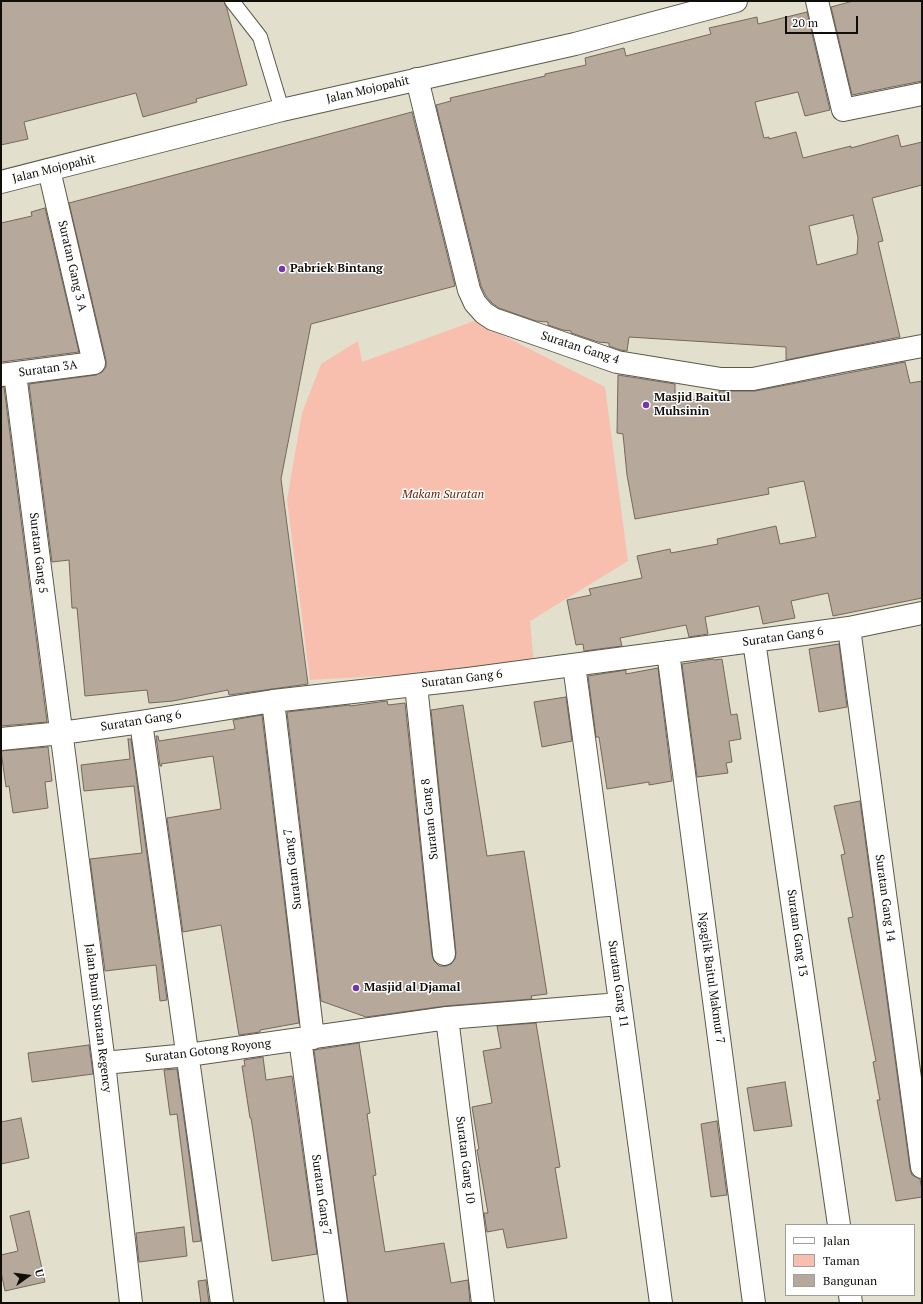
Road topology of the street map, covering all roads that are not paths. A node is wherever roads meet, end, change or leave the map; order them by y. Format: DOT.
graph roads {
  1 [pos="232,1"];
  2 [pos="736,1"];
  3 [pos="817,1"];
  4 [pos="417,79"];
  5 [pos="922,94"];
  6 [pos="282,110"];
  7 [pos="49,170"];
  8 [pos="1,182"];
  9 [pos="922,346"];
  10 [pos="94,363"];
  11 [pos="8,374"];
  12 [pos="922,613"];
  13 [pos="848,628"];
  14 [pos="754,641"];
  15 [pos="668,652"];
  16 [pos="574,665"];
  17 [pos="416,685"];
  18 [pos="273,701"];
  19 [pos="141,722"];
  20 [pos="61,733"];
  21 [pos="1,739"];
  22 [pos="444,954"];
  23 [pos="620,1004"];
  24 [pos="447,1018"];
  25 [pos="306,1038"];
  26 [pos="188,1055"];
  27 [pos="104,1063"];
  28 [pos="922,1167"];
  29 [pos="840,1224"];
  30 [pos="132,1303"];
  31 [pos="222,1303"];
  32 [pos="336,1303"];
  33 [pos="483,1303"];
  34 [pos="661,1303"];
  35 [pos="754,1303"];
  1 -- 6 [label="lane"];
  2 -- 4 [label="street, Jalan Mojopahit"];
  3 -- 5 [label="street"];
  4 -- 6 [label="street, Jalan Mojopahit"];
  4 -- 9 [label="street, Suratan Gang 4"];
  6 -- 7 [label="street, Jalan Mojopahit"];
  7 -- 8 [label="street, Jalan Mojopahit"];
  7 -- 10 [label="street, Suratan Gang 3 A"];
  10 -- 11 [label="street, Suratan 3A"];
  11 -- 20 [label="street, Suratan Gang 5"];
  12 -- 13 [label="street, Suratan Gang 6"];
  13 -- 14 [label="street, Suratan Gang 6"];
  13 -- 28 [label="street, Suratan Gang 14"];
  14 -- 15 [label="street, Suratan Gang 6"];
  14 -- 29 [label="street, Suratan Gang 13"];
  15 -- 16 [label="street, Suratan Gang 6"];
  15 -- 35 [label="street, Ngaglik Baitul Makmur 7"];
  16 -- 17 [label="street, Suratan Gang 6"];
  16 -- 23 [label="street, Suratan Gang 11"];
  17 -- 18 [label="street, Suratan Gang 6"];
  17 -- 22 [label="street, Suratan Gang 8"];
  18 -- 19 [label="street, Suratan Gang 6"];
  18 -- 25 [label="street, Suratan Gang 7"];
  19 -- 20 [label="street, Suratan Gang 6"];
  19 -- 26 [label="street"];
  20 -- 21 [label="street, Suratan Gang 6"];
  20 -- 27 [label="street, Jalan Bumi Suratan Regency"];
  23 -- 24 [label="street, Suratan Gotong Royong"];
  23 -- 34 [label="street, Suratan Gang 11"];
  24 -- 25 [label="street, Suratan Gotong Royong"];
  24 -- 33 [label="street, Suratan Gang 10"];
  25 -- 26 [label="street, Suratan Gotong Royong"];
  25 -- 32 [label="street, Suratan Gang 7"];
  26 -- 27 [label="street, Suratan Gotong Royong"];
  26 -- 31 [label="street"];
  27 -- 30 [label="street, Jalan Bumi Suratan Regency"];
}
